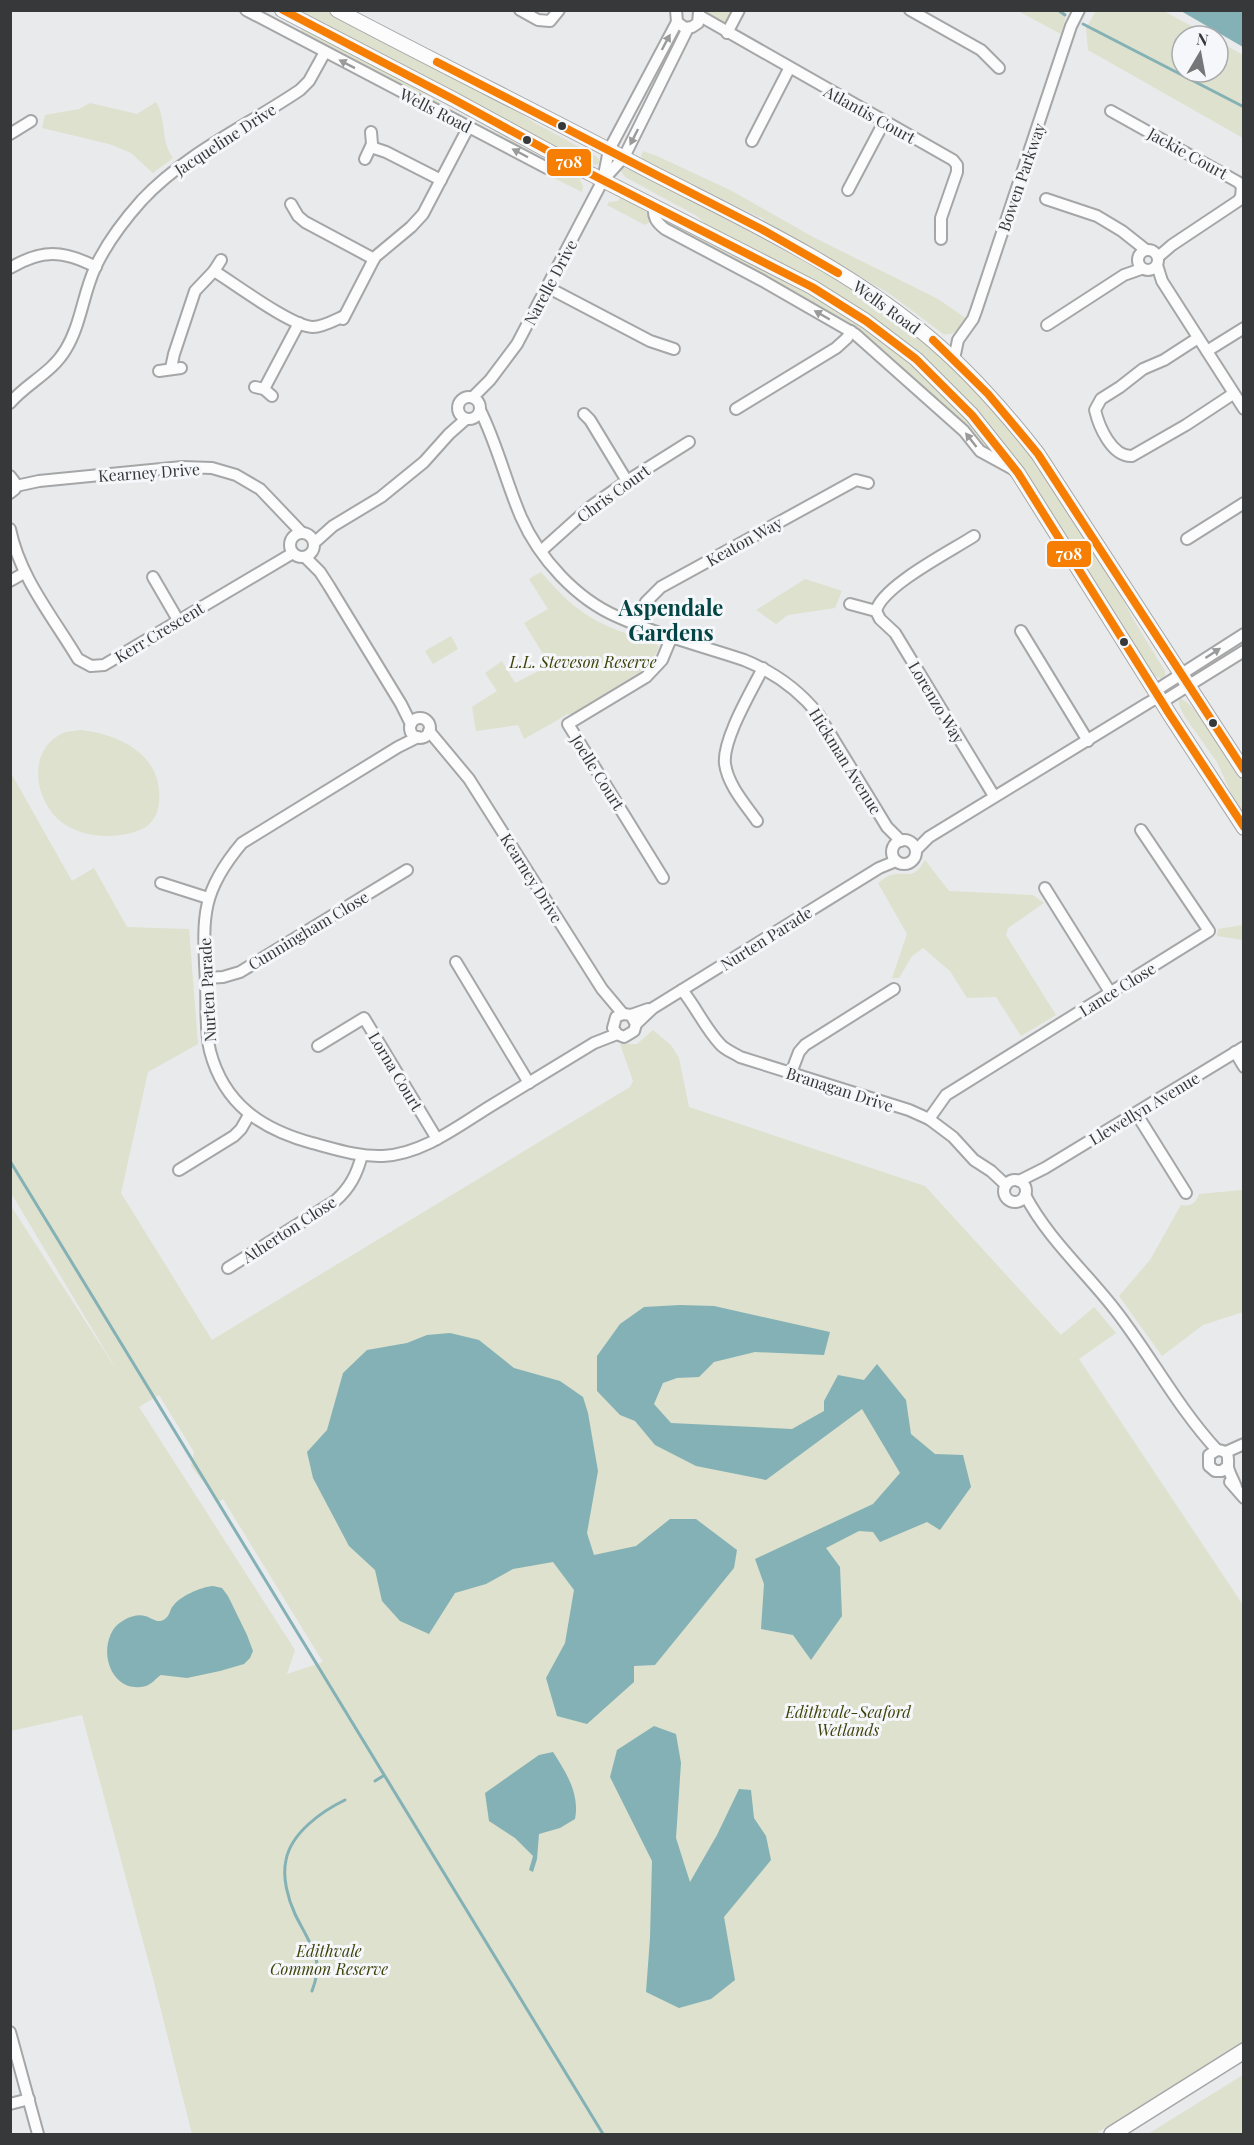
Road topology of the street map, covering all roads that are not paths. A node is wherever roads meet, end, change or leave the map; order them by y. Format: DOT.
graph roads {
  1 [pos="246,10"];
  2 [pos="282,10"];
  3 [pos="337,10"];
  4 [pos="520,10"];
  5 [pos="559,10"];
  6 [pos="739,10"];
  7 [pos="910,10"];
  8 [pos="1079,10"];
  9 [pos="677,16"];
  10 [pos="295,17"];
  11 [pos="696,19"];
  12 [pos="727,33"];
  13 [pos="301,39"];
  14 [pos="325,52"];
  15 [pos="654,65"];
  16 [pos="999,68"];
  17 [pos="789,69"];
  18 [pos="668,70"];
  19 [pos="633,104"];
  20 [pos="647,111"];
  21 [pos="1111,111"];
  22 [pos="31,121"];
  23 [pos="884,122"];
  24 [pos="469,126"];
  25 [pos="371,132"];
  26 [pos="10,134"];
  27 [pos="752,141"];
  28 [pos="371,147"];
  29 [pos="609,150"];
  30 [pos="624,157"];
  31 [pos="365,159"];
  32 [pos="573,165"];
  33 [pos="441,180"];
  34 [pos="603,180"];
  35 [pos="848,190"];
  36 [pos="1046,199"];
  37 [pos="291,204"];
  38 [pos="654,207"];
  39 [pos="941,239"];
  40 [pos="374,259"];
  41 [pos="221,260"];
  42 [pos="1148,260"];
  43 [pos="96,267"];
  44 [pos="10,268"];
  45 [pos="214,271"];
  46 [pos="548,287"];
  47 [pos="299,323"];
  48 [pos="1047,324"];
  49 [pos="1244,328"];
  50 [pos="851,331"];
  51 [pos="1198,338"];
  52 [pos="958,340"];
  53 [pos="937,344"];
  54 [pos="674,349"];
  55 [pos="1207,351"];
  56 [pos="954,359"];
  57 [pos="159,371"];
  58 [pos="264,391"];
  59 [pos="1233,394"];
  60 [pos="10,403"];
  61 [pos="736,409"];
  62 [pos="472,410"];
  63 [pos="1244,410"];
  64 [pos="584,414"];
  65 [pos="689,442"];
  66 [pos="1018,473"];
  67 [pos="627,481"];
  68 [pos="868,483"];
  69 [pos="12,485"];
  70 [pos="10,503"];
  71 [pos="1244,503"];
  72 [pos="10,529"];
  73 [pos="974,536"];
  74 [pos="1187,539"];
  75 [pos="303,544"];
  76 [pos="541,551"];
  77 [pos="24,573"];
  78 [pos="153,578"];
  79 [pos="10,581"];
  80 [pos="850,604"];
  81 [pos="876,611"];
  82 [pos="178,620"];
  83 [pos="635,623"];
  84 [pos="1022,631"];
  85 [pos="1244,634"];
  86 [pos="672,636"];
  87 [pos="1244,651"];
  88 [pos="763,668"];
  89 [pos="1186,680"];
  90 [pos="1157,697"];
  91 [pos="418,730"];
  92 [pos="1088,741"];
  93 [pos="1244,771"];
  94 [pos="994,796"];
  95 [pos="757,821"];
  96 [pos="1244,828"];
  97 [pos="1141,830"];
  98 [pos="902,849"];
  99 [pos="407,870"];
  100 [pos="663,878"];
  101 [pos="161,883"];
  102 [pos="1045,888"];
  103 [pos="208,898"];
  104 [pos="456,962"];
  105 [pos="206,978"];
  106 [pos="684,988"];
  107 [pos="894,990"];
  108 [pos="1110,992"];
  109 [pos="622,1022"];
  110 [pos="318,1046"];
  111 [pos="1239,1049"];
  112 [pos="1244,1067"];
  113 [pos="791,1073"];
  114 [pos="529,1083"];
  115 [pos="1136,1113"];
  116 [pos="249,1115"];
  117 [pos="929,1119"];
  118 [pos="437,1139"];
  119 [pos="362,1155"];
  120 [pos="178,1170"];
  121 [pos="1018,1188"];
  122 [pos="1186,1193"];
  123 [pos="228,1268"];
  124 [pos="1244,1446"];
  125 [pos="1221,1459"];
  126 [pos="1244,1498"];
  127 [pos="10,2032"];
  128 [pos="1244,2051"];
  129 [pos="29,2099"];
  130 [pos="10,2103"];
  131 [pos="38,2134"];
  132 [pos="1112,2134"];
  1 -- 13 [label="street, Wells Road"];
  2 -- 10 [label="main road, Wells Road"];
  3 -- 29 [label="main road, Wells Road"];
  4 -- 5 [label="street"];
  6 -- 12 [label="street"];
  7 -- 16 [label="street"];
  8 -- 52 [label="street, Bowen Parkway"];
  9 -- 11 [label="street, Atlantis Court"];
  15 -- 9 [label="street, Narelle Drive, one-way"];
  10 -- 13 [label="street"];
  10 -- 32 [label="main road, Wells Road"];
  11 -- 12 [label="street, Atlantis Court"];
  11 -- 18 [label="street, Narelle Drive"];
  12 -- 17 [label="street, Atlantis Court"];
  13 -- 14 [label="street, Wells Road"];
  24 -- 14 [label="street, Wells Road, one-way"];
  14 -- 43 [label="street, Jacqueline Drive"];
  15 -- 18 [label="street"];
  15 -- 19 [label="street, Narelle Drive"];
  17 -- 23 [label="street, Atlantis Court"];
  17 -- 27 [label="street"];
  18 -- 20 [label="street, Narelle Drive"];
  19 -- 20 [label="street"];
  19 -- 29 [label="street, Narelle Drive"];
  20 -- 30 [label="street, Narelle Drive, one-way"];
  21 -- 42 [label="street, Jackie Court"];
  22 -- 26 [label="street"];
  23 -- 35 [label="street"];
  23 -- 39 [label="street, Atlantis Court"];
  32 -- 24 [label="street, Wells Road, one-way"];
  24 -- 33 [label="street"];
  25 -- 28 [label="street"];
  28 -- 31 [label="street"];
  28 -- 33 [label="street"];
  29 -- 30 [label="main road, Wells Road"];
  29 -- 34 [label="street, Narelle Drive"];
  30 -- 34 [label="street, Narelle Drive"];
  30 -- 53 [label="main road, Wells Road"];
  32 -- 34 [label="main road, Wells Road"];
  33 -- 40 [label="street"];
  34 -- 38 [label="main road, Wells Road"];
  34 -- 46 [label="street, Narelle Drive"];
  36 -- 42 [label="street"];
  37 -- 40 [label="street"];
  50 -- 38 [label="street, Wells Road, one-way"];
  38 -- 66 [label="main road, Wells Road"];
  40 -- 47 [label="street"];
  41 -- 45 [label="street"];
  42 -- 48 [label="street, Jackie Court"];
  42 -- 51 [label="street"];
  43 -- 44 [label="street"];
  43 -- 60 [label="street, Jacqueline Drive"];
  45 -- 47 [label="street"];
  45 -- 57 [label="street"];
  46 -- 54 [label="street"];
  46 -- 62 [label="street, Narelle Drive"];
  47 -- 58 [label="street"];
  49 -- 55 [label="street"];
  50 -- 61 [label="street"];
  66 -- 50 [label="street, Wells Road, one-way"];
  51 -- 55 [label="street"];
  51 -- 59 [label="street"];
  52 -- 53 [label="street"];
  52 -- 56 [label="street, Bowen Parkway"];
  53 -- 56 [label="main road, Wells Road"];
  55 -- 59 [label="street"];
  56 -- 89 [label="main road, Wells Road"];
  59 -- 63 [label="street"];
  62 -- 75 [label="street, Narelle Drive"];
  62 -- 76 [label="street, Hickman Avenue"];
  64 -- 67 [label="street"];
  65 -- 67 [label="street, Chris Court"];
  66 -- 90 [label="main road, Wells Road"];
  67 -- 76 [label="street, Chris Court"];
  68 -- 83 [label="street, Keaton Way"];
  69 -- 70 [label="street"];
  69 -- 75 [label="street, Kearney Drive"];
  71 -- 74 [label="street"];
  72 -- 77 [label="street, Kerr Crescent"];
  73 -- 81 [label="street"];
  75 -- 82 [label="street, Kerr Crescent"];
  75 -- 91 [label="street, Kearney Drive"];
  76 -- 83 [label="street, Hickman Avenue"];
  77 -- 79 [label="street"];
  77 -- 82 [label="street, Kerr Crescent"];
  78 -- 82 [label="street"];
  80 -- 81 [label="street"];
  81 -- 94 [label="street, Lorenzo Way"];
  83 -- 86 [label="street, Hickman Avenue"];
  84 -- 92 [label="street"];
  89 -- 85 [label="street, one-way"];
  86 -- 88 [label="street, Hickman Avenue"];
  86 -- 100 [label="street, Joelle Court"];
  87 -- 89 [label="street"];
  88 -- 95 [label="street"];
  88 -- 98 [label="street, Hickman Avenue"];
  89 -- 90 [label="street, Nurten Parade"];
  89 -- 93 [label="main road, Wells Road"];
  90 -- 92 [label="street, Nurten Parade"];
  90 -- 96 [label="main road, Wells Road"];
  91 -- 103 [label="street, Nurten Parade"];
  91 -- 109 [label="street, Kearney Drive"];
  92 -- 94 [label="street, Nurten Parade"];
  94 -- 98 [label="street, Nurten Parade"];
  97 -- 108 [label="street, Lance Close"];
  98 -- 106 [label="street, Nurten Parade"];
  99 -- 105 [label="street, Cunningham Close"];
  101 -- 103 [label="street"];
  102 -- 108 [label="street"];
  103 -- 105 [label="street, Nurten Parade"];
  104 -- 114 [label="street"];
  105 -- 116 [label="street, Nurten Parade"];
  106 -- 109 [label="street, Nurten Parade"];
  106 -- 113 [label="street, Branagan Drive"];
  107 -- 113 [label="street"];
  108 -- 117 [label="street, Lance Close"];
  109 -- 114 [label="street, Nurten Parade"];
  110 -- 118 [label="street, Lorna Court"];
  111 -- 112 [label="street"];
  111 -- 115 [label="street, Llewellyn Avenue"];
  113 -- 117 [label="street, Branagan Drive"];
  114 -- 118 [label="street, Nurten Parade"];
  115 -- 121 [label="street, Llewellyn Avenue"];
  115 -- 122 [label="street"];
  116 -- 119 [label="street, Nurten Parade"];
  116 -- 120 [label="street"];
  117 -- 121 [label="street, Branagan Drive"];
  118 -- 119 [label="street, Nurten Parade"];
  119 -- 123 [label="street, Atherton Close"];
  121 -- 125 [label="street, Branagan Drive"];
  124 -- 125 [label="street"];
  125 -- 126 [label="street, Branagan Drive"];
  127 -- 129 [label="street"];
  128 -- 132 [label="highway"];
  129 -- 130 [label="street"];
  129 -- 131 [label="street"];
}
